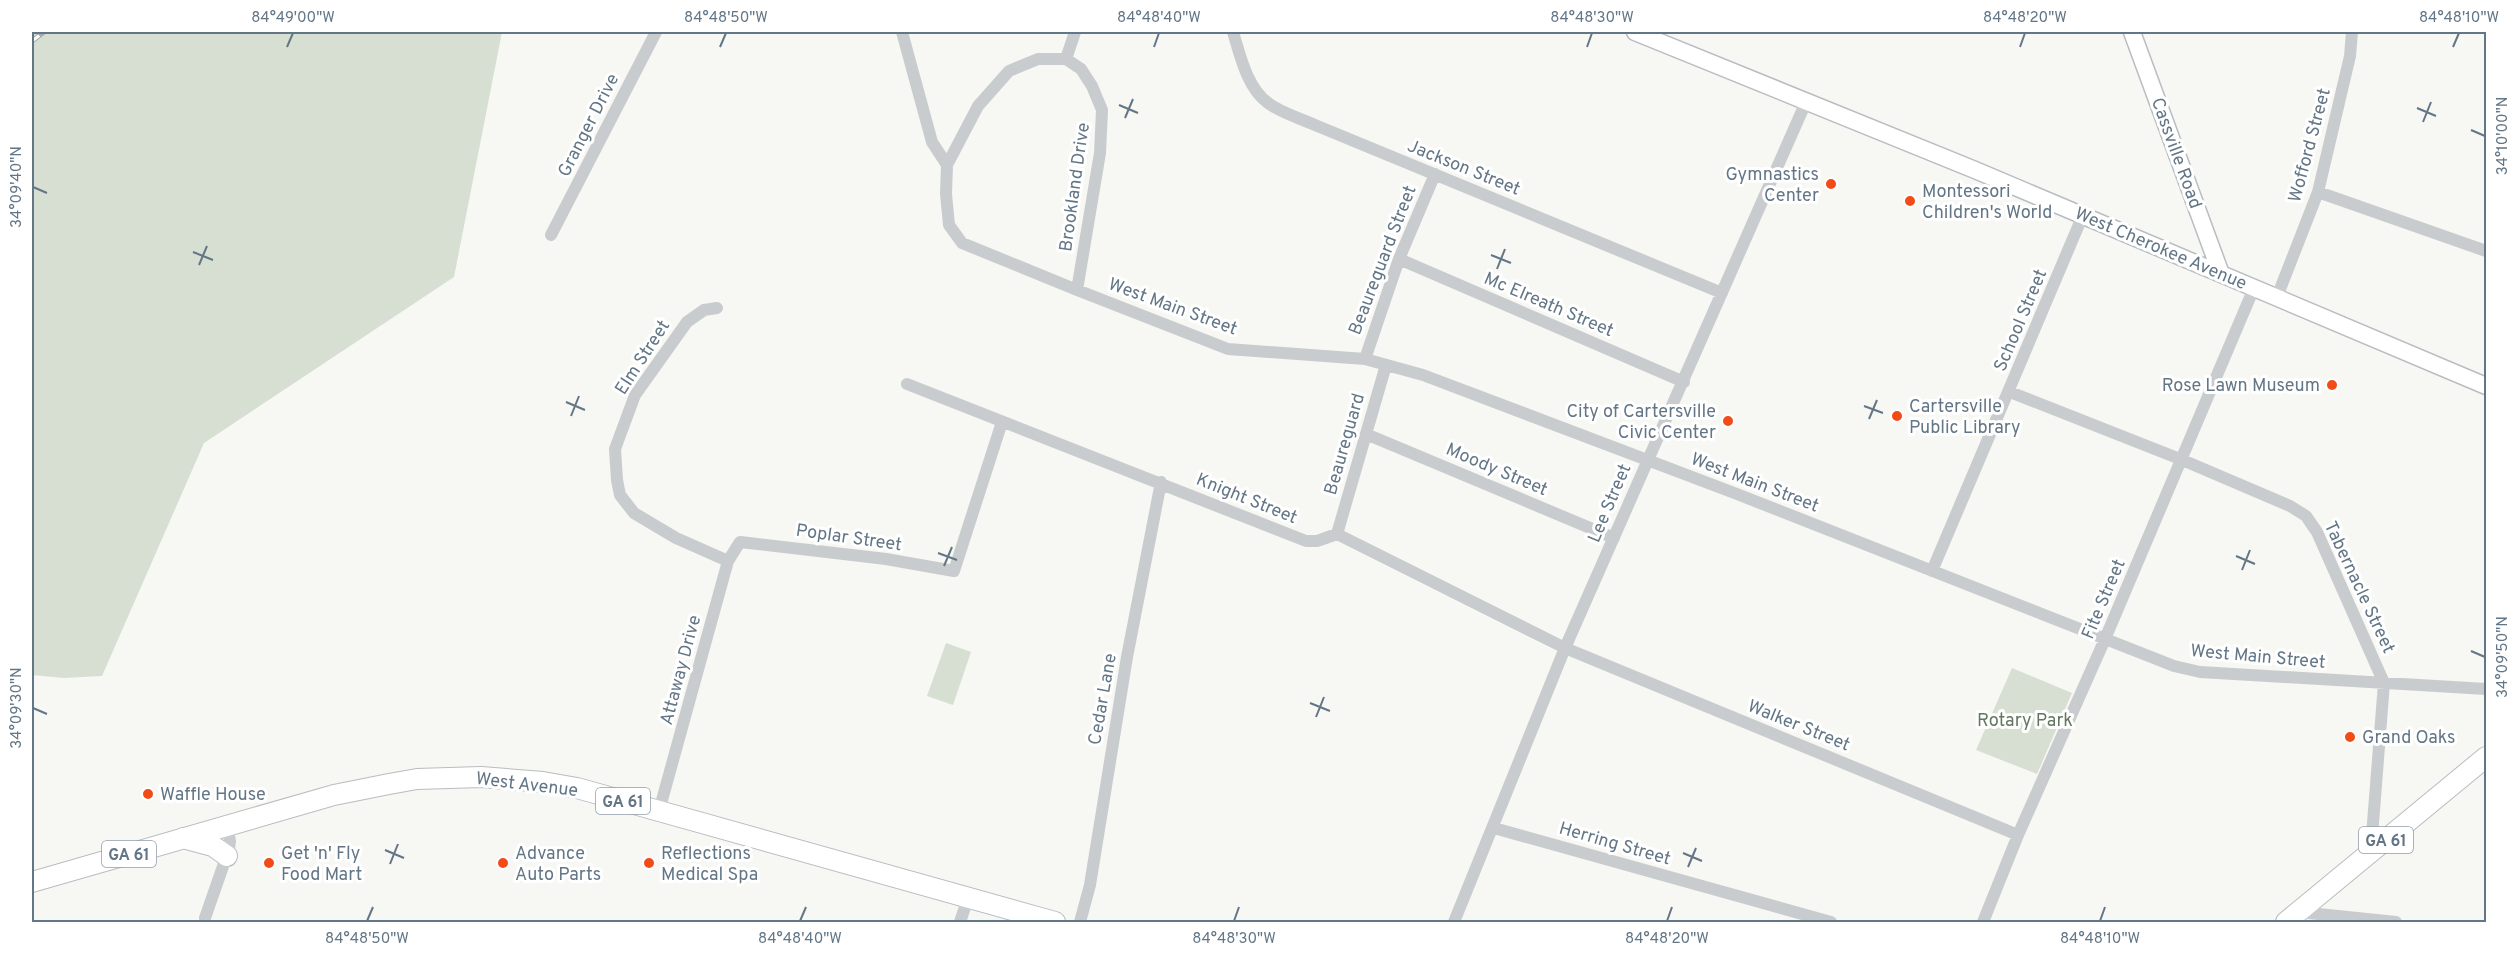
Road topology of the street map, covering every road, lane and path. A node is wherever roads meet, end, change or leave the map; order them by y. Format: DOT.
graph roads {
  1 [pos="656,32"];
  2 [pos="902,32"];
  3 [pos="1075,32"];
  4 [pos="1233,32"];
  5 [pos="1635,32"];
  6 [pos="2132,32"];
  7 [pos="2352,32"];
  8 [pos="1066,59"];
  9 [pos="1806,102"];
  10 [pos="947,165"];
  11 [pos="1435,174"];
  12 [pos="2318,192"];
  13 [pos="2083,215"];
  14 [pos="2205,228"];
  15 [pos="550,235"];
  16 [pos="2487,251"];
  17 [pos="2184,258"];
  18 [pos="1399,259"];
  19 [pos="2221,274"];
  20 [pos="2254,288"];
  21 [pos="1077,290"];
  22 [pos="1722,293"];
  23 [pos="2277,297"];
  24 [pos="717,308"];
  25 [pos="1365,359"];
  26 [pos="1386,365"];
  27 [pos="1684,382"];
  28 [pos="907,384"];
  29 [pos="2487,386"];
  30 [pos="2010,392"];
  31 [pos="1002,422"];
  32 [pos="1366,434"];
  33 [pos="1648,459"];
  34 [pos="2180,459"];
  35 [pos="1161,482"];
  36 [pos="1337,534"];
  37 [pos="1614,538"];
  38 [pos="740,542"];
  39 [pos="728,561"];
  40 [pos="1932,571"];
  41 [pos="2105,639"];
  42 [pos="1566,648"];
  43 [pos="2384,683"];
  44 [pos="2487,689"];
  45 [pos="2487,757"];
  46 [pos="659,811"];
  47 [pos="227,825"];
  48 [pos="1494,828"];
  49 [pos="2018,835"];
  50 [pos="183,838"];
  51 [pos="2375,849"];
  52 [pos="227,856"];
  53 [pos="32,882"];
  54 [pos="968,898"];
  55 [pos="2293,917"];
  56 [pos="205,918"];
  57 [pos="960,922"];
  58 [pos="1055,922"];
  59 [pos="1080,922"];
  60 [pos="1454,922"];
  61 [pos="1832,922"];
  62 [pos="1983,922"];
  63 [pos="2396,922"];
  1 -- 15 [label="street, Granger Drive"];
  2 -- 10 [label="street"];
  3 -- 8 [label="street"];
  4 -- 11 [label="street, Jackson Street"];
  5 -- 9 [label="main road, West Cherokee Avenue"];
  6 -- 14 [label="main road, Cassville Road"];
  7 -- 12 [label="street, Wofford Street"];
  8 -- 10 [label="street"];
  8 -- 21 [label="street, Brookland Drive"];
  9 -- 13 [label="main road, West Cherokee Avenue"];
  9 -- 22 [label="street, Lee Street"];
  10 -- 21 [label="street, West Main Street"];
  11 -- 18 [label="street, Beaureguard Street"];
  11 -- 22 [label="street, Jackson Street"];
  12 -- 16 [label="street"];
  12 -- 23 [label="street, Wofford Street"];
  13 -- 17 [label="main road, West Cherokee Avenue"];
  13 -- 30 [label="street, School Street"];
  14 -- 17 [label="main road"];
  14 -- 19 [label="main road, Cassville Road"];
  17 -- 19 [label="main road, West Cherokee Avenue"];
  18 -- 25 [label="street, Beaureguard Street"];
  18 -- 27 [label="street, Mc Elreath Street"];
  19 -- 20 [label="main road, West Cherokee Avenue"];
  20 -- 23 [label="main road, West Cherokee Avenue"];
  20 -- 34 [label="street, Fite Street"];
  21 -- 25 [label="street, West Main Street"];
  22 -- 27 [label="street, Lee Street"];
  23 -- 29 [label="main road, West Cherokee Avenue"];
  24 -- 39 [label="street, Elm Street"];
  25 -- 26 [label="street, West Main Street"];
  26 -- 32 [label="street, Beaureguard"];
  26 -- 33 [label="street, West Main Street"];
  27 -- 33 [label="street, Lee Street"];
  28 -- 31 [label="street, Knight Street"];
  30 -- 34 [label="street, Tabernacle Street"];
  30 -- 40 [label="street, School Street"];
  31 -- 35 [label="street, Knight Street"];
  31 -- 38 [label="street, Poplar Street"];
  32 -- 36 [label="street, Beaureguard"];
  32 -- 37 [label="street, Moody Street"];
  33 -- 37 [label="street, Lee Street"];
  33 -- 40 [label="street, West Main Street"];
  34 -- 41 [label="street, Fite Street"];
  34 -- 43 [label="street, Tabernacle Street"];
  35 -- 36 [label="street, Knight Street"];
  35 -- 59 [label="street, Cedar Lane"];
  36 -- 42 [label="street"];
  37 -- 42 [label="street, Lee Street"];
  38 -- 39 [label="street, Attaway Drive"];
  39 -- 46 [label="street, Attaway Drive"];
  40 -- 41 [label="street, West Main Street"];
  41 -- 43 [label="street, West Main Street"];
  41 -- 49 [label="street, Fite Street"];
  42 -- 48 [label="street, Lee Street"];
  42 -- 49 [label="street, Walker Street"];
  43 -- 44 [label="street, West Main Street"];
  43 -- 51 [label="street, Tabernacle Street"];
  45 -- 51 [label="main road, GA 61"];
  46 -- 47 [label="main road, West Avenue / GA 61"];
  46 -- 54 [label="main road, West Avenue / GA 61"];
  47 -- 50 [label="main road, West Avenue / GA 61"];
  47 -- 52 [label="street"];
  48 -- 60 [label="street, Lee Street"];
  48 -- 61 [label="street, Herring Street"];
  49 -- 62 [label="street, Fite Street"];
  50 -- 52 [label="main road"];
  50 -- 53 [label="main road, West Avenue / GA 61"];
  51 -- 55 [label="main road, GA 61"];
  52 -- 56 [label="street"];
  54 -- 57 [label="street"];
  54 -- 58 [label="main road, West Avenue / GA 61"];
  55 -- 63 [label="street"];
}
